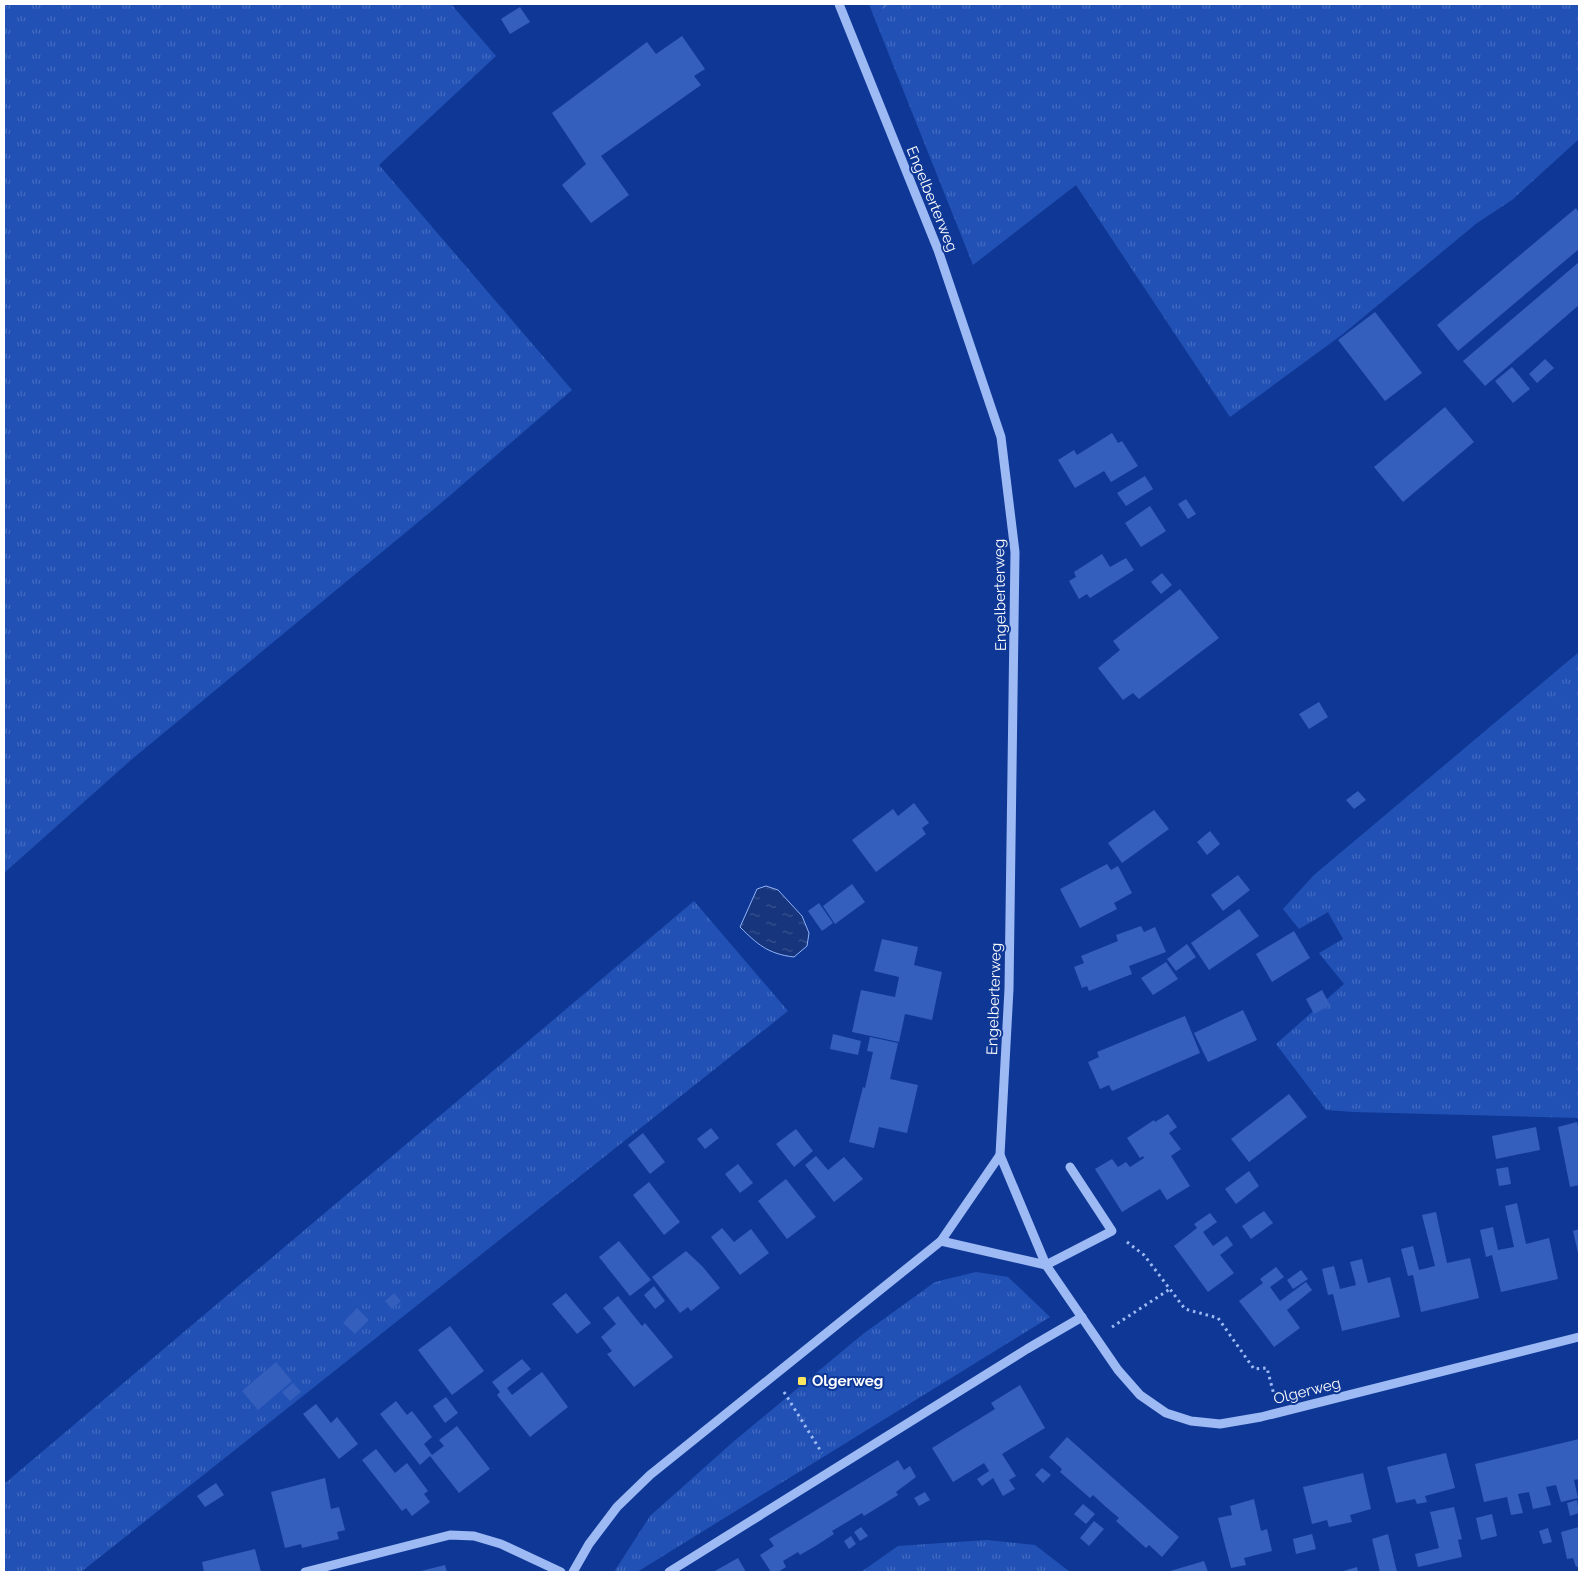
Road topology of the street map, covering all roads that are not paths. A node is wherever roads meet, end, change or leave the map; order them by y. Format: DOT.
graph roads {
  1 [pos="839,4"];
  2 [pos="1000,1155"];
  3 [pos="1070,1167"];
  4 [pos="941,1242"];
  5 [pos="1046,1265"];
  6 [pos="1082,1317"];
  7 [pos="1579,1337"];
  8 [pos="305,1572"];
  9 [pos="561,1572"];
  10 [pos="572,1572"];
  11 [pos="669,1572"];
  1 -- 2 [label="street, Engelberterweg"];
  2 -- 4 [label="street"];
  2 -- 5 [label="street, Engelberterweg"];
  3 -- 5 [label="street"];
  4 -- 5 [label="street"];
  4 -- 10 [label="street"];
  5 -- 6 [label="street, Olgerweg"];
  6 -- 7 [label="street, Olgerweg"];
  6 -- 11 [label="street"];
  8 -- 9 [label="street"];
}
